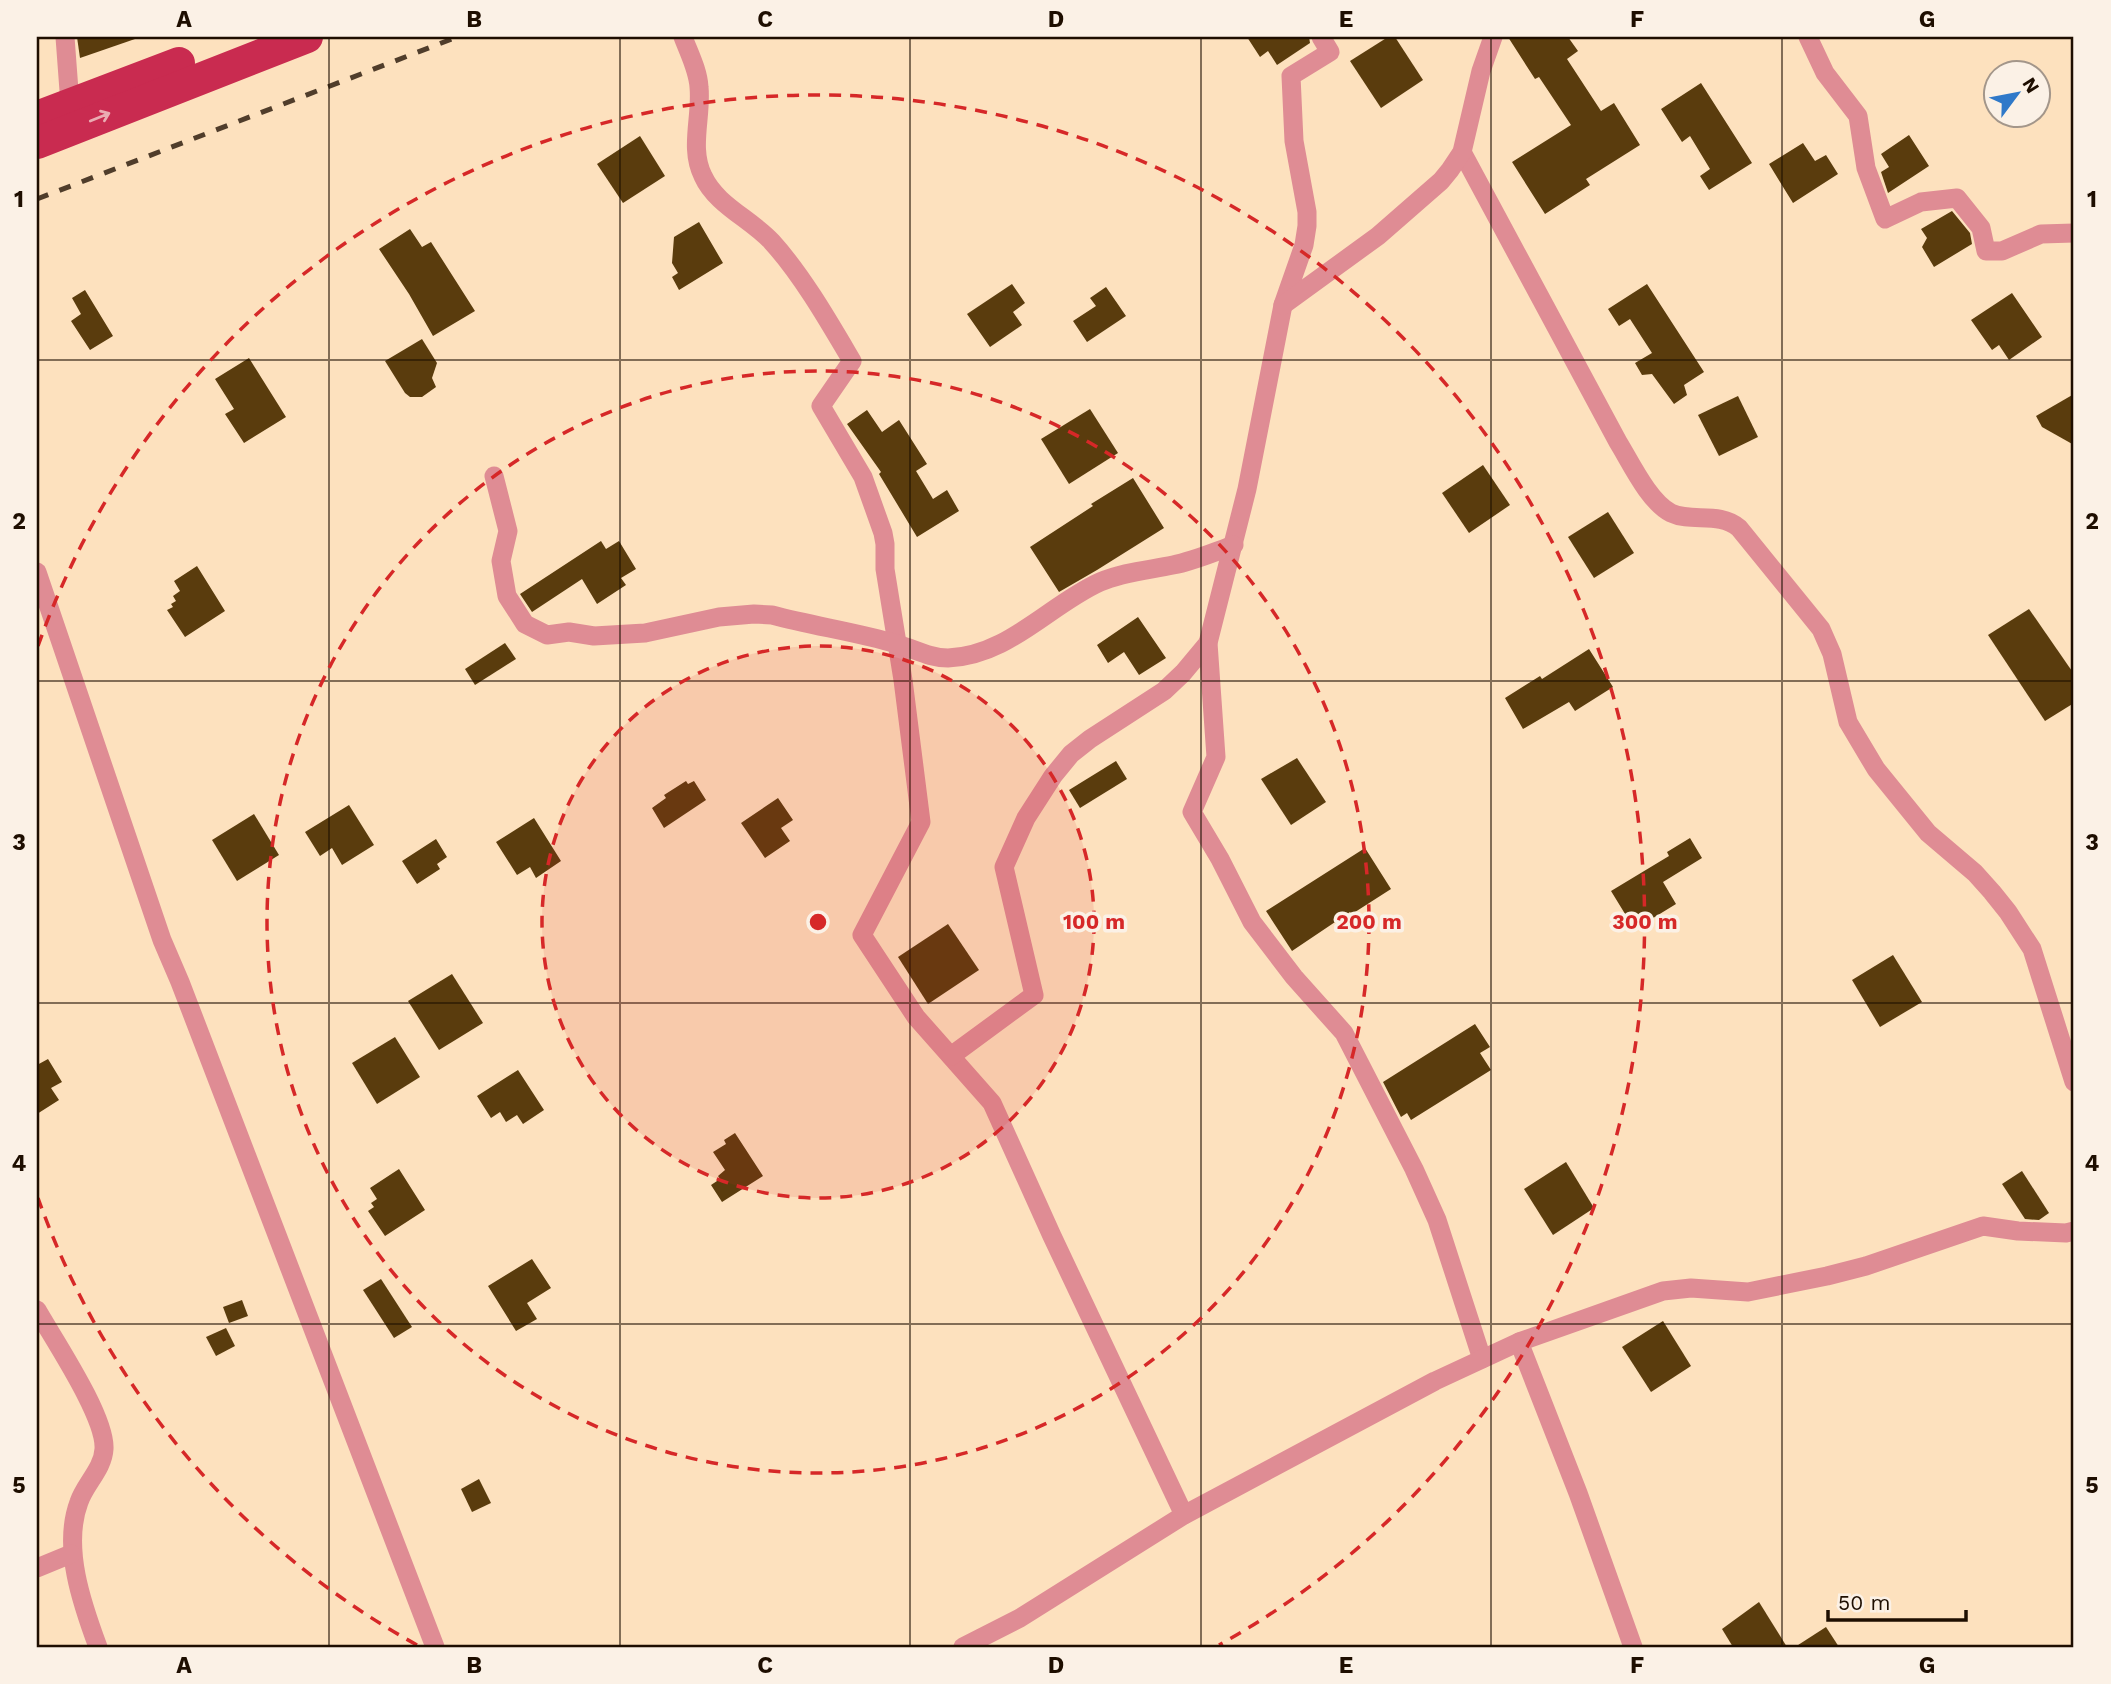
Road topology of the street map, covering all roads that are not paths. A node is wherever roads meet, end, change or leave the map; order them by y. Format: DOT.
graph roads {
  1 [pos="65,37"];
  2 [pos="249,37"];
  3 [pos="307,37"];
  4 [pos="682,37"];
  5 [pos="1321,37"];
  6 [pos="1493,37"];
  7 [pos="1808,37"];
  8 [pos="69,104"];
  9 [pos="37,117"];
  10 [pos="37,143"];
  11 [pos="1462,152"];
  12 [pos="2074,233"];
  13 [pos="1283,305"];
  14 [pos="494,476"];
  15 [pos="1234,545"];
  16 [pos="37,572"];
  17 [pos="1208,643"];
  18 [pos="898,644"];
  19 [pos="951,1056"];
  20 [pos="2074,1082"];
  21 [pos="2074,1231"];
  22 [pos="37,1310"];
  23 [pos="1519,1342"];
  24 [pos="1482,1359"];
  25 [pos="1184,1515"];
  26 [pos="71,1553"];
  27 [pos="37,1568"];
  28 [pos="98,1647"];
  29 [pos="435,1647"];
  30 [pos="963,1647"];
  31 [pos="1633,1647"];
  1 -- 8 [label="street"];
  2 -- 8 [label="main road"];
  10 -- 3 [label="main road, one-way"];
  4 -- 18 [label="street"];
  5 -- 13 [label="street"];
  6 -- 11 [label="street"];
  7 -- 12 [label="street"];
  8 -- 9 [label="main road"];
  11 -- 13 [label="street"];
  11 -- 20 [label="street"];
  13 -- 15 [label="street"];
  14 -- 18 [label="street"];
  15 -- 17 [label="street"];
  15 -- 18 [label="street"];
  16 -- 29 [label="street"];
  17 -- 19 [label="street"];
  17 -- 24 [label="street"];
  18 -- 19 [label="street"];
  19 -- 25 [label="street"];
  21 -- 23 [label="street"];
  22 -- 26 [label="street"];
  23 -- 24 [label="street"];
  23 -- 31 [label="street"];
  24 -- 25 [label="street"];
  25 -- 30 [label="street"];
  26 -- 27 [label="street"];
  26 -- 28 [label="street"];
}
